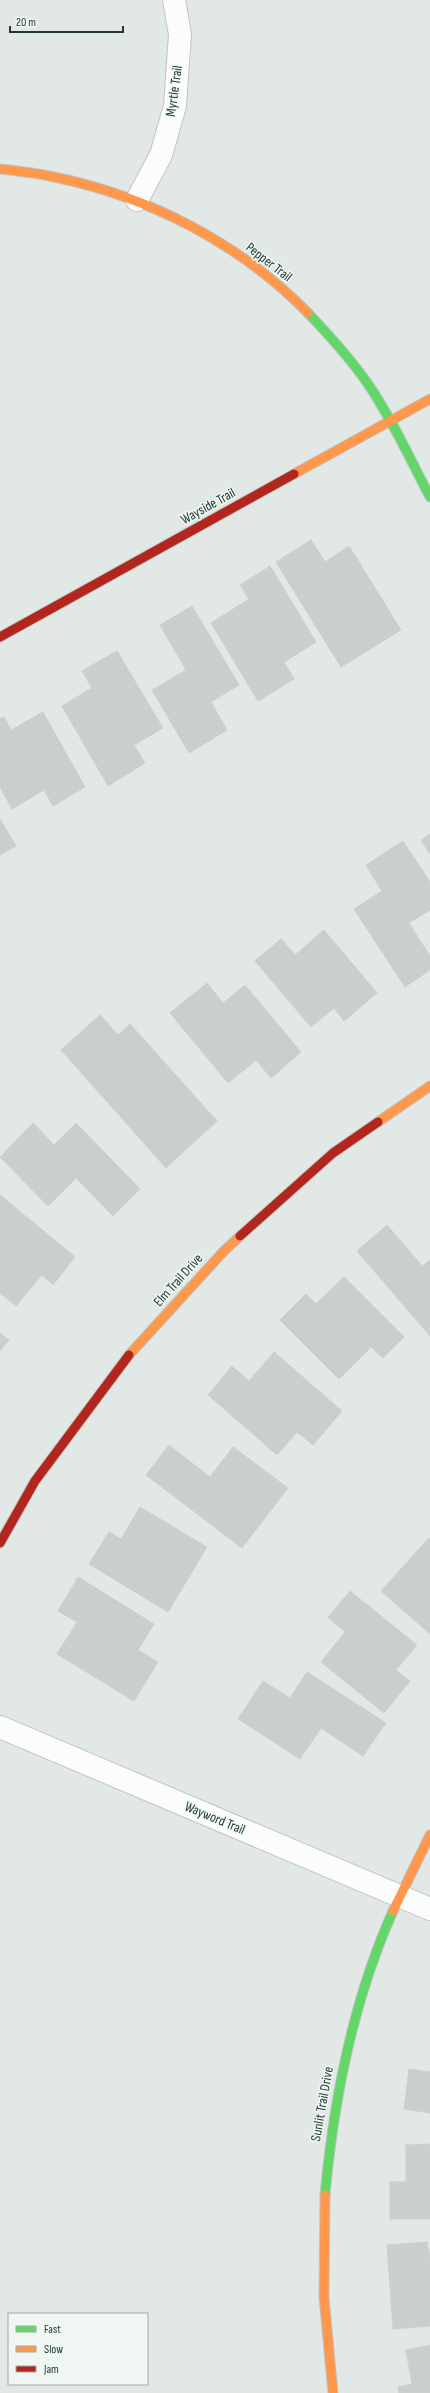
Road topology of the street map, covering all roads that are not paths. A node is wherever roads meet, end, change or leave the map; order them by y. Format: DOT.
graph roads {
  1 [pos="174,0"];
  2 [pos="0,169"];
  3 [pos="137,200"];
  4 [pos="430,399"];
  5 [pos="390,421"];
  6 [pos="430,497"];
  7 [pos="0,637"];
  8 [pos="430,1086"];
  9 [pos="0,1543"];
  10 [pos="0,1727"];
  11 [pos="430,1835"];
  12 [pos="399,1896"];
  13 [pos="430,1909"];
  14 [pos="333,2393"];
  1 -- 3 [label="street, Myrtle Trail"];
  2 -- 3 [label="street, Pepper Trail"];
  3 -- 5 [label="street, Pepper Trail"];
  4 -- 5 [label="street, Wayside Trail"];
  5 -- 6 [label="street, Pepper Trail"];
  5 -- 7 [label="street, Wayside Trail"];
  8 -- 9 [label="street, Elm Trail Drive"];
  10 -- 12 [label="street, Wayword Trail"];
  11 -- 12 [label="street, Sunlit Trail Drive"];
  12 -- 13 [label="street, Wayword Trail"];
  12 -- 14 [label="street, Sunlit Trail Drive"];
}
